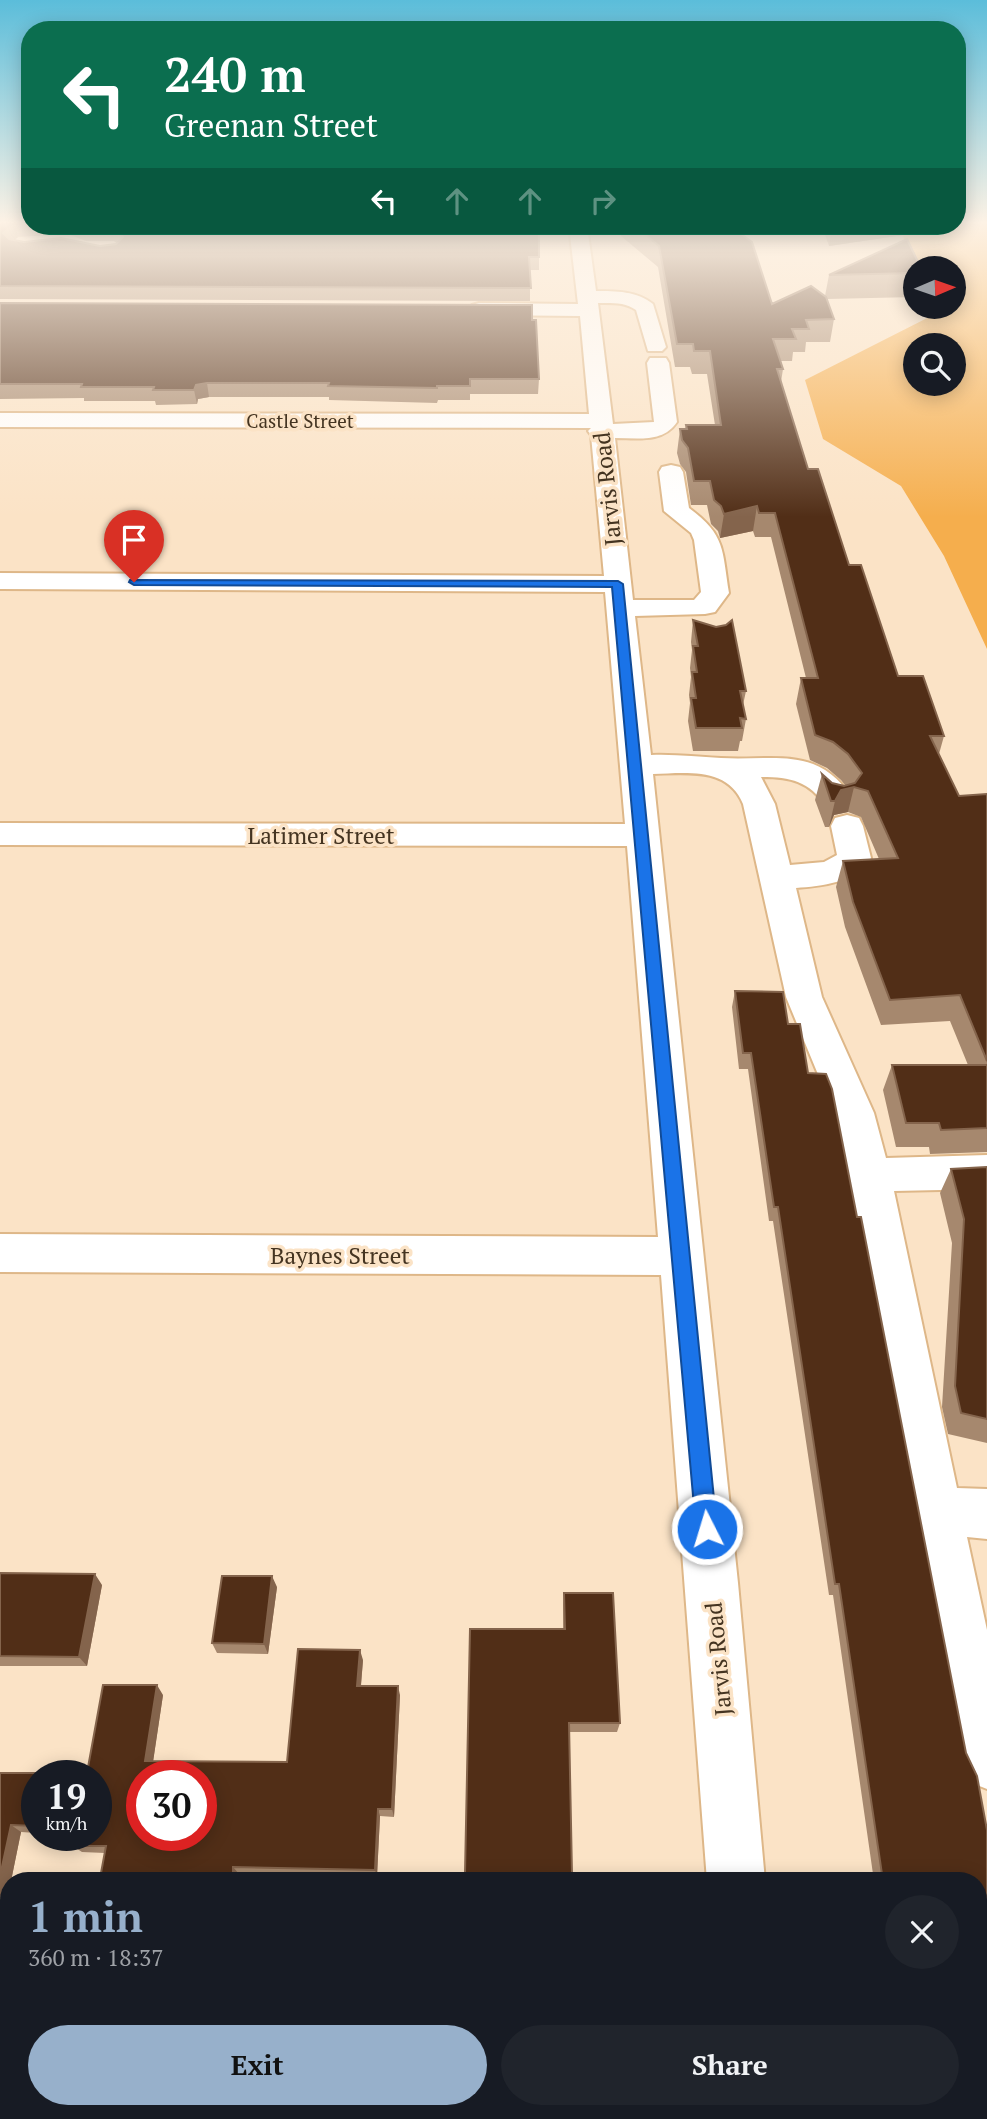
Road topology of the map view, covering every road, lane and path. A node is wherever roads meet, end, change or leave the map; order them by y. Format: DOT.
graph roads {
  1 [pos="590,319"];
  2 [pos="649,319"];
  3 [pos="0,420"];
  4 [pos="600,426"];
  5 [pos="671,472"];
  6 [pos="0,581"];
  7 [pos="619,596"];
  8 [pos="636,765"];
  9 [pos="719,768"];
  10 [pos="0,834"];
  11 [pos="643,835"];
  12 [pos="776,877"];
  13 [pos="987,1172"];
  14 [pos="870,1175"];
  15 [pos="0,1253"];
  16 [pos="680,1256"];
  17 [pos="937,1511"];
  18 [pos="987,1514"];
  19 [pos="987,1761"];
  20 [pos="735,1872"];
  1 -- 4 [label="street, Jarvis Road"];
  2 -- 4 [label="street, Castle Street"];
  3 -- 4 [label="street, Castle Street"];
  4 -- 7 [label="street, Jarvis Road"];
  5 -- 7 [label="street"];
  6 -- 7 [label="street"];
  7 -- 8 [label="street, Jarvis Road"];
  8 -- 9 [label="street"];
  8 -- 11 [label="street, Jarvis Road"];
  9 -- 12 [label="street"];
  9 -- 12 [label="street"];
  10 -- 11 [label="street, Latimer Street"];
  11 -- 16 [label="street, Jarvis Road"];
  12 -- 14 [label="street"];
  13 -- 14 [label="street"];
  14 -- 17 [label="street"];
  15 -- 16 [label="street, Baynes Street"];
  16 -- 20 [label="street, Jarvis Road"];
  17 -- 18 [label="street"];
  17 -- 19 [label="street"];
}
